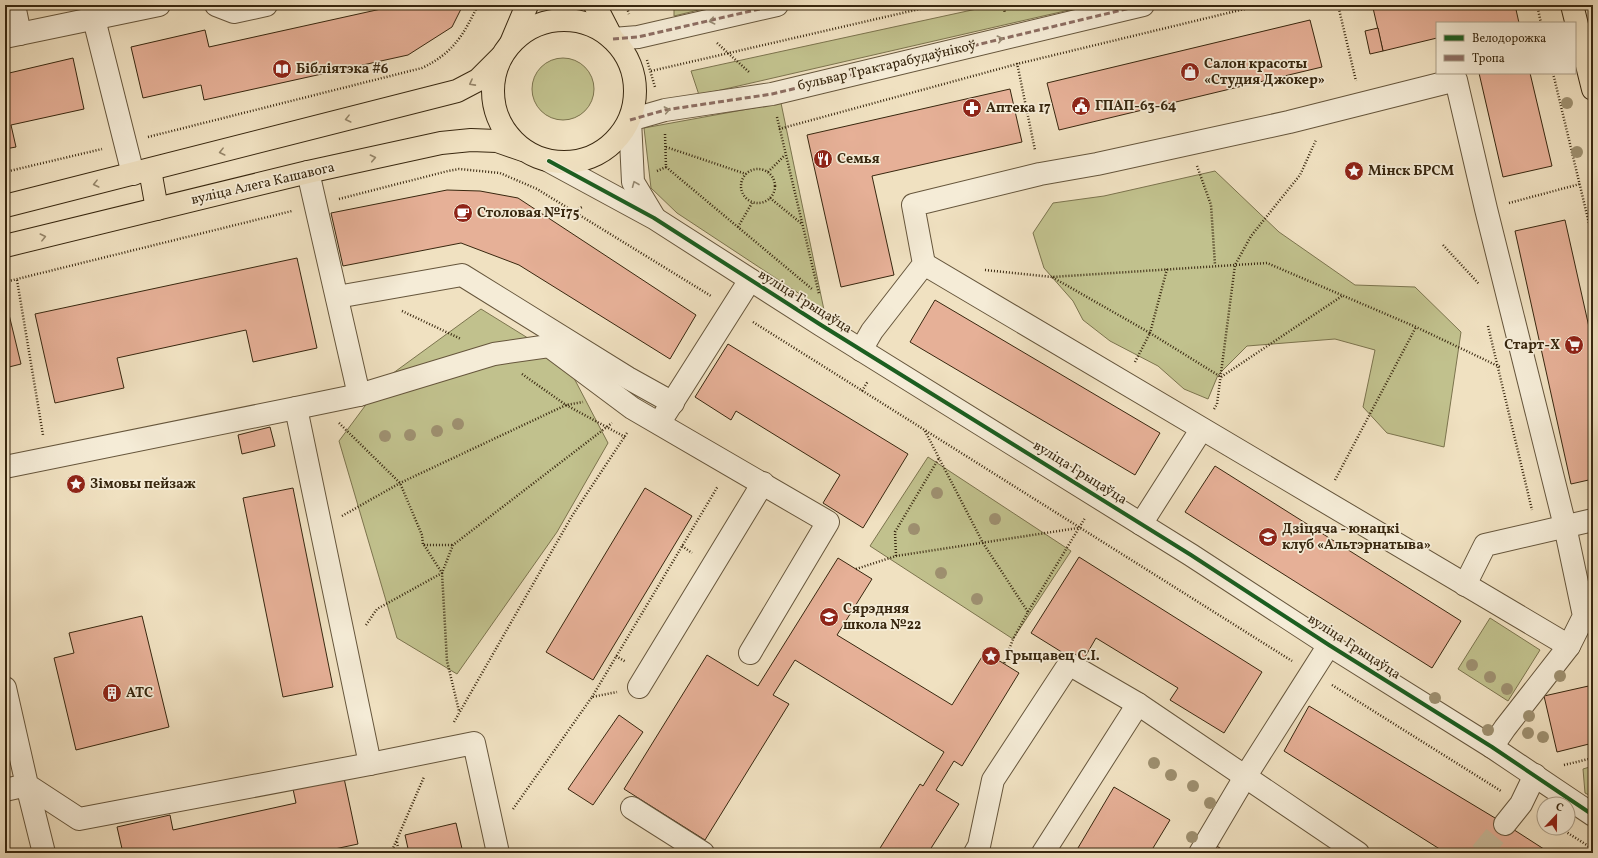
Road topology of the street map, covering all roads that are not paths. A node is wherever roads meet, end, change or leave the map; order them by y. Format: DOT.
graph roads {
  1 [pos="14,5"];
  2 [pos="159,5"];
  3 [pos="216,5"];
  4 [pos="266,5"];
  5 [pos="527,5"];
  6 [pos="595,5"];
  7 [pos="777,5"];
  8 [pos="1143,5"];
  9 [pos="1572,5"];
  10 [pos="94,19"];
  11 [pos="12,36"];
  12 [pos="613,39"];
  13 [pos="506,51"];
  14 [pos="1593,89"];
  15 [pos="630,120"];
  16 [pos="523,150"];
  17 [pos="549,161"];
  18 [pos="142,172"];
  19 [pos="308,172"];
  20 [pos="5,206"];
  21 [pos="157,209"];
  22 [pos="654,218"];
  23 [pos="5,246"];
  24 [pos="924,264"];
  25 [pos="750,280"];
  26 [pos="337,297"];
  27 [pos="861,350"];
  28 [pos="359,394"];
  29 [pos="673,402"];
  30 [pos="296,408"];
  31 [pos="660,423"];
  32 [pos="1202,430"];
  33 [pos="5,467"];
  34 [pos="763,484"];
  35 [pos="1593,520"];
  36 [pos="1141,524"];
  37 [pos="1565,526"];
  38 [pos="1464,584"];
  39 [pos="1329,645"];
  40 [pos="1569,646"];
  41 [pos="750,653"];
  42 [pos="5,688"];
  43 [pos="639,688"];
  44 [pos="1138,704"];
  45 [pos="1492,747"];
  46 [pos="370,764"];
  47 [pos="1535,775"];
  48 [pos="1245,777"];
  49 [pos="27,785"];
  50 [pos="5,790"];
  51 [pos="632,808"];
  52 [pos="1593,814"];
  53 [pos="1505,824"];
  54 [pos="497,844"];
  55 [pos="44,853"];
  56 [pos="703,853"];
  57 [pos="975,853"];
  58 [pos="1043,853"];
  59 [pos="1200,853"];
  60 [pos="1358,853"];
  1 -- 11 [label="street"];
  2 -- 10 [label="street"];
  3 -- 4 [label="street"];
  5 -- 13 [label="main road"];
  6 -- 12 [label="main road"];
  7 -- 12 [label="street, one-way"];
  15 -- 8 [label="street, бульвар Трактарабудаўнікоў, one-way"];
  9 -- 14 [label="main road"];
  10 -- 11 [label="street"];
  10 -- 18 [label="street"];
  12 -- 13 [label="main road"];
  12 -- 15 [label="main road"];
  13 -- 16 [label="main road"];
  13 -- 18 [label="main road, one-way"];
  15 -- 17 [label="main road"];
  22 -- 15 [label="street, вуліца Грыцаўца, one-way"];
  16 -- 17 [label="main road"];
  19 -- 16 [label="main road, вуліца Алега Кашавога, one-way"];
  17 -- 22 [label="street, вуліца Грыцаўца"];
  18 -- 20 [label="main road, one-way"];
  18 -- 21 [label="main road"];
  19 -- 21 [label="main road, вуліца Алега Кашавога"];
  19 -- 26 [label="street"];
  23 -- 21 [label="main road, вуліца Алега Кашавога, one-way"];
  22 -- 25 [label="street, вуліца Грыцаўца"];
  24 -- 27 [label="street"];
  24 -- 32 [label="street"];
  24 -- 37 [label="street"];
  25 -- 27 [label="street, вуліца Грыцаўца"];
  25 -- 29 [label="street"];
  26 -- 28 [label="street"];
  26 -- 29 [label="street"];
  27 -- 36 [label="street, вуліца Грыцаўца"];
  28 -- 30 [label="street"];
  28 -- 31 [label="street"];
  29 -- 31 [label="street"];
  30 -- 33 [label="street"];
  30 -- 46 [label="street"];
  31 -- 34 [label="street"];
  32 -- 36 [label="street"];
  32 -- 38 [label="street"];
  34 -- 41 [label="street"];
  34 -- 43 [label="street"];
  35 -- 37 [label="street"];
  36 -- 39 [label="street, вуліца Грыцаўца"];
  37 -- 38 [label="street"];
  37 -- 40 [label="street"];
  38 -- 40 [label="street"];
  39 -- 45 [label="street, вуліца Грыцаўца"];
  39 -- 48 [label="street"];
  40 -- 45 [label="street"];
  42 -- 49 [label="street"];
  44 -- 48 [label="street"];
  44 -- 57 [label="street"];
  44 -- 58 [label="street"];
  45 -- 47 [label="street, вуліца Грыцаўца"];
  46 -- 49 [label="street"];
  46 -- 54 [label="street"];
  47 -- 52 [label="street, вуліца Грыцаўца"];
  47 -- 53 [label="street"];
  48 -- 59 [label="street"];
  48 -- 60 [label="street"];
  49 -- 50 [label="street"];
  49 -- 55 [label="street"];
  51 -- 56 [label="street"];
}
